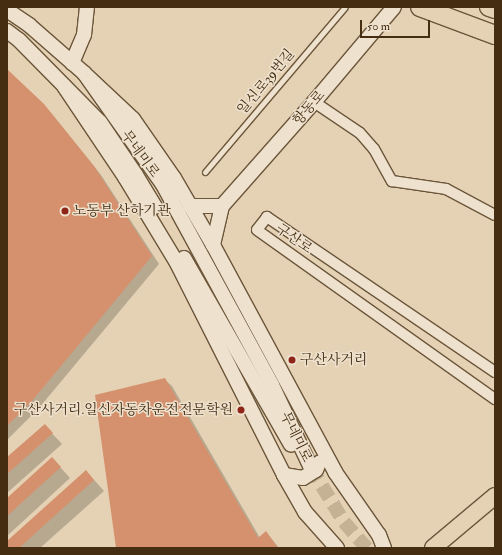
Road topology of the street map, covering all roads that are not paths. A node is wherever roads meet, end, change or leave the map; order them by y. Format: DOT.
graph roads {
  1 [pos="87,7"];
  2 [pos="345,7"];
  3 [pos="394,7"];
  4 [pos="420,7"];
  5 [pos="490,7"];
  6 [pos="495,9"];
  7 [pos="7,10"];
  8 [pos="7,31"];
  9 [pos="495,35"];
  10 [pos="72,63"];
  11 [pos="84,73"];
  12 [pos="64,86"];
  13 [pos="314,102"];
  14 [pos="205,172"];
  15 [pos="190,206"];
  16 [pos="222,206"];
  17 [pos="494,215"];
  18 [pos="213,245"];
  19 [pos="495,372"];
  20 [pos="495,399"];
  21 [pos="320,444"];
  22 [pos="284,476"];
  23 [pos="495,496"];
  24 [pos="337,548"];
  25 [pos="384,548"];
  26 [pos="433,548"];
  1 -- 10 [label="main road"];
  2 -- 14 [label="lane, 일신로39번길"];
  3 -- 13 [label="main road, 항동로"];
  4 -- 9 [label="highway"];
  5 -- 6 [label="highway"];
  7 -- 10 [label="main road, 무네미로"];
  8 -- 12 [label="main road, 무네미로"];
  10 -- 11 [label="main road, 무네미로"];
  11 -- 12 [label="main road, 무네미로"];
  11 -- 15 [label="main road"];
  12 -- 22 [label="main road"];
  13 -- 16 [label="main road, 항동로"];
  13 -- 17 [label="street"];
  15 -- 16 [label="main road"];
  15 -- 18 [label="main road"];
  16 -- 18 [label="main road, 항동로"];
  18 -- 21 [label="main road"];
  19 -- 20 [label="street, 구산로"];
  21 -- 22 [label="main road"];
  21 -- 25 [label="main road"];
  22 -- 24 [label="main road"];
  23 -- 26 [label="main road"];
}
